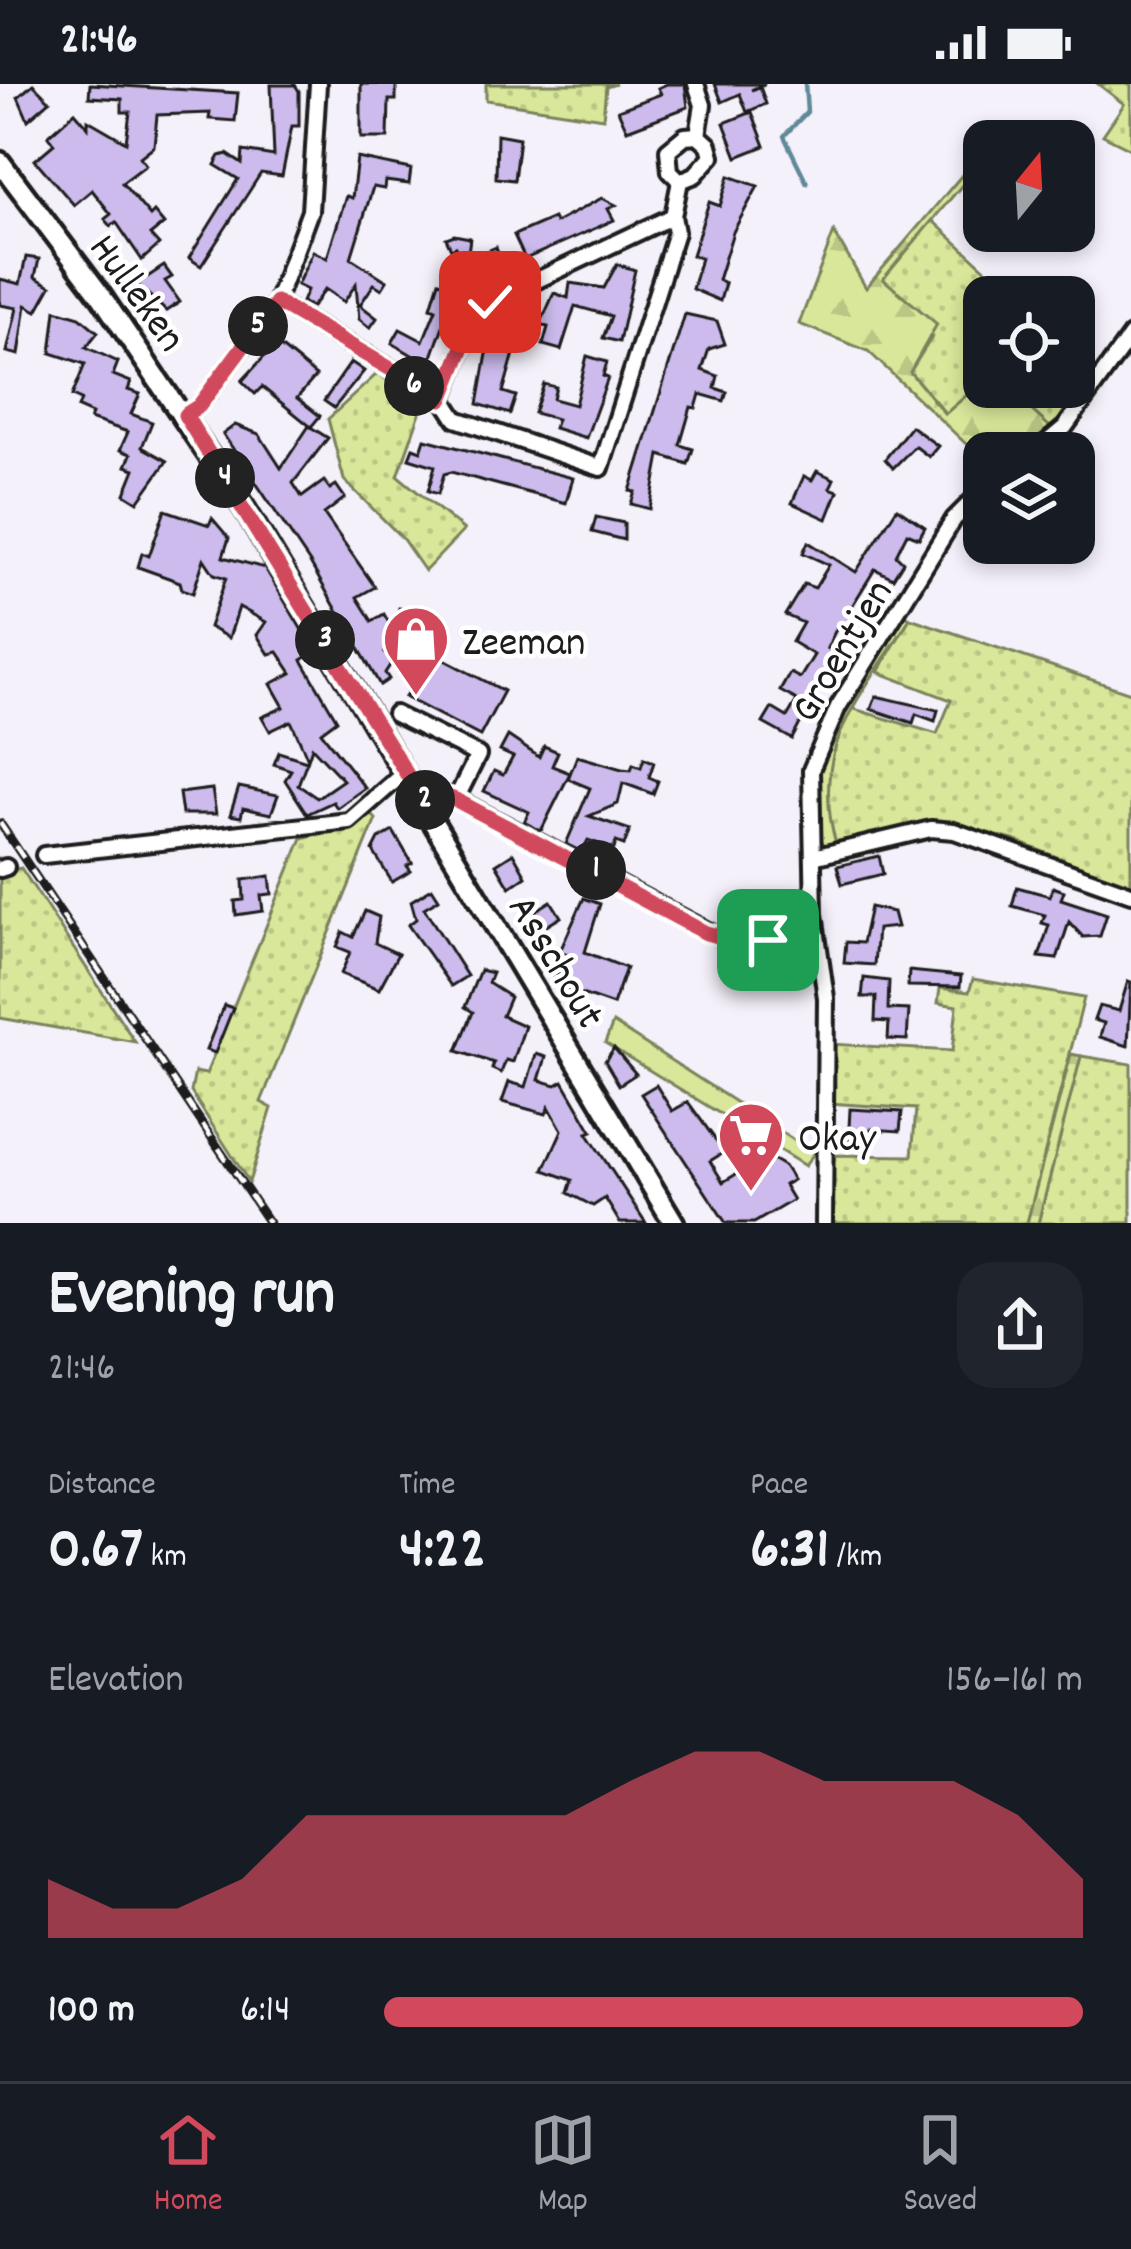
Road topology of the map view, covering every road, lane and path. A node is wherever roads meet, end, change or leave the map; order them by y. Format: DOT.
graph roads {
  1 [pos="318,84"];
  2 [pos="696,84"];
  3 [pos="698,135"];
  4 [pos="0,162"];
  5 [pos="680,181"];
  6 [pos="673,216"];
  7 [pos="276,302"];
  8 [pos="1131,335"];
  9 [pos="442,399"];
  10 [pos="185,415"];
  11 [pos="1058,432"];
  12 [pos="963,510"];
  13 [pos="395,714"];
  14 [pos="405,772"];
  15 [pos="456,800"];
  16 [pos="424,802"];
  17 [pos="44,855"];
  18 [pos="813,857"];
  19 [pos="813,892"];
  20 [pos="1131,894"];
  21 [pos="752,943"];
  22 [pos="818,945"];
  23 [pos="674,1223"];
  24 [pos="824,1223"];
  1 -- 7 [label="street"];
  2 -- 3 [label="street"];
  3 -- 5 [label="street"];
  3 -- 5 [label="street"];
  4 -- 10 [label="main road, Hulleken"];
  5 -- 6 [label="street"];
  6 -- 9 [label="street"];
  6 -- 9 [label="street"];
  7 -- 9 [label="street"];
  7 -- 10 [label="street"];
  8 -- 11 [label="street"];
  10 -- 14 [label="main road, Hulleken"];
  12 -- 18 [label="street, Groentjen"];
  13 -- 15 [label="street"];
  14 -- 16 [label="main road, Asschout"];
  14 -- 17 [label="street"];
  15 -- 16 [label="street"];
  15 -- 21 [label="street"];
  16 -- 23 [label="main road, Asschout"];
  18 -- 19 [label="street, Groentjen"];
  18 -- 20 [label="street"];
  19 -- 21 [label="street"];
  19 -- 22 [label="street, Groentjen"];
  21 -- 22 [label="street"];
  22 -- 24 [label="street, Groentjen"];
}
